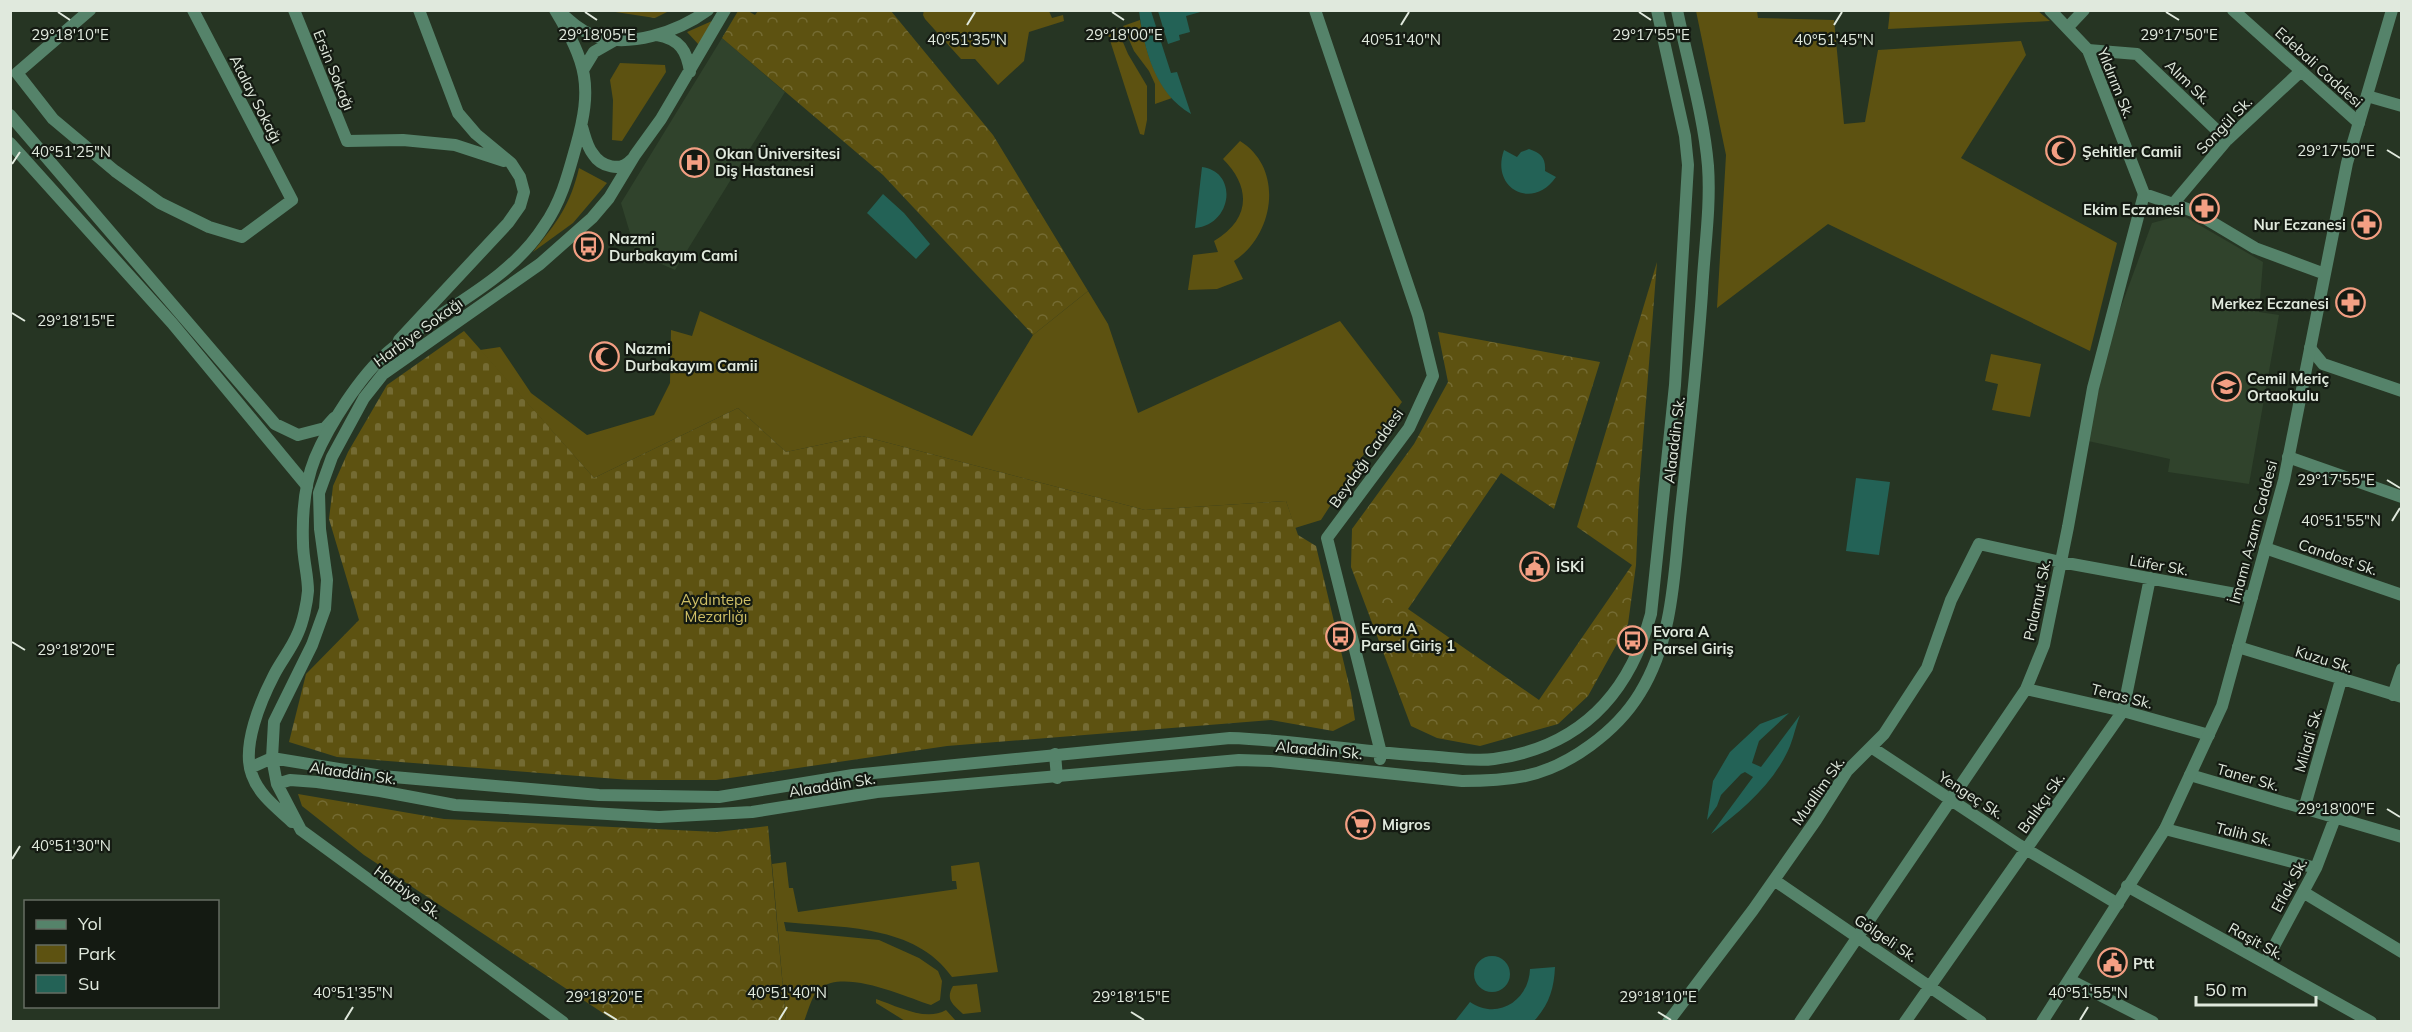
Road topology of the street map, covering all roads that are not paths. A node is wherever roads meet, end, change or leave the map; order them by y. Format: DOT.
graph roads {
  1 [pos="90,10"];
  2 [pos="194,10"];
  3 [pos="294,10"];
  4 [pos="418,10"];
  5 [pos="556,10"];
  6 [pos="708,10"];
  7 [pos="725,10"];
  8 [pos="1316,10"];
  9 [pos="1657,10"];
  10 [pos="1677,10"];
  11 [pos="2050,10"];
  12 [pos="2084,10"];
  13 [pos="2233,10"];
  14 [pos="2389,12"];
  15 [pos="2068,27"];
  16 [pos="656,35"];
  17 [pos="615,40"];
  18 [pos="2088,50"];
  19 [pos="583,70"];
  20 [pos="2301,71"];
  21 [pos="690,72"];
  22 [pos="2367,96"];
  23 [pos="2402,106"];
  24 [pos="10,115"];
  25 [pos="2359,123"];
  26 [pos="582,127"];
  27 [pos="2227,140"];
  28 [pos="10,143"];
  29 [pos="635,154"];
  30 [pos="511,163"];
  31 [pos="2145,194"];
  32 [pos="2173,204"];
  33 [pos="2325,274"];
  34 [pos="2310,348"];
  35 [pos="386,354"];
  36 [pos="1675,385"];
  37 [pos="1696,385"];
  38 [pos="2402,391"];
  39 [pos="342,408"];
  40 [pos="1672,408"];
  41 [pos="1693,409"];
  42 [pos="2288,457"];
  43 [pos="307,486"];
  44 [pos="2402,497"];
  45 [pos="2265,548"];
  46 [pos="2061,562"];
  47 [pos="2150,578"];
  48 [pos="2402,595"];
  49 [pos="2252,597"];
  50 [pos="2238,647"];
  51 [pos="2402,669"];
  52 [pos="2341,680"];
  53 [pos="2026,689"];
  54 [pos="2397,696"];
  55 [pos="2123,711"];
  56 [pos="2209,735"];
  57 [pos="1871,747"];
  58 [pos="1381,753"];
  59 [pos="1055,754"];
  60 [pos="272,758"];
  61 [pos="1030,758"];
  62 [pos="250,768"];
  63 [pos="1380,771"];
  64 [pos="2190,776"];
  65 [pos="1056,778"];
  66 [pos="1034,780"];
  67 [pos="277,784"];
  68 [pos="1952,800"];
  69 [pos="2304,809"];
  70 [pos="2335,818"];
  71 [pos="2165,829"];
  72 [pos="301,830"];
  73 [pos="2402,837"];
  74 [pos="2027,849"];
  75 [pos="2316,868"];
  76 [pos="1774,880"];
  77 [pos="2127,886"];
  78 [pos="2303,892"];
  79 [pos="2118,904"];
  80 [pos="1858,938"];
  81 [pos="2402,952"];
  82 [pos="2265,963"];
  83 [pos="2070,980"];
  84 [pos="1931,987"];
  85 [pos="1671,1018"];
  86 [pos="563,1022"];
  87 [pos="1685,1022"];
  88 [pos="1800,1022"];
  89 [pos="1905,1022"];
  90 [pos="1981,1022"];
  91 [pos="2042,1022"];
  92 [pos="2152,1022"];
  93 [pos="2371,1022"];
  1 -- 2 [label="street, Atalay Sokağı"];
  3 -- 30 [label="street, Ersin Sokağı"];
  4 -- 30 [label="street, Harbiye Sokağı"];
  5 -- 17 [label="street"];
  5 -- 19 [label="street, Harbiye Sokağı"];
  6 -- 16 [label="street"];
  7 -- 21 [label="street, Harbiye Sokağı"];
  8 -- 58 [label="street, Beydağı Caddesi"];
  9 -- 36 [label="street, Alaaddin Sk."];
  10 -- 37 [label="street, Alaaddin Sk."];
  11 -- 15 [label="street, Yıldırım Sk."];
  12 -- 15 [label="street"];
  13 -- 20 [label="street, Edebali Caddesi"];
  14 -- 22 [label="street, İmamı Azam Caddesi"];
  15 -- 18 [label="street, Yıldırım Sk."];
  16 -- 17 [label="street"];
  16 -- 21 [label="street"];
  17 -- 19 [label="street"];
  18 -- 27 [label="street, Alım Sk."];
  18 -- 31 [label="street, Yıldırım Sk."];
  19 -- 26 [label="street, Harbiye Sokağı"];
  20 -- 25 [label="street, Edebali Caddesi"];
  20 -- 27 [label="street, Songül Sk."];
  21 -- 29 [label="street, Harbiye Sokağı"];
  22 -- 23 [label="street"];
  22 -- 25 [label="street, İmamı Azam Caddesi"];
  24 -- 39 [label="street"];
  25 -- 33 [label="street, İmamı Azam Caddesi"];
  26 -- 29 [label="street"];
  26 -- 35 [label="street, Harbiye Sokağı"];
  27 -- 32 [label="street, Songül Sk."];
  28 -- 43 [label="street"];
  29 -- 60 [label="street, Harbiye Sokağı"];
  30 -- 35 [label="street, Harbiye Sokağı"];
  31 -- 32 [label="street"];
  31 -- 46 [label="street, Palamut Sk."];
  32 -- 33 [label="street"];
  33 -- 34 [label="street, İmamı Azam Caddesi"];
  34 -- 38 [label="street"];
  34 -- 42 [label="street, İmamı Azam Caddesi"];
  35 -- 39 [label="street, Harbiye Sokağı"];
  36 -- 37 [label="street"];
  36 -- 40 [label="street, Alaaddin Sk."];
  37 -- 41 [label="street, Alaaddin Sk."];
  39 -- 43 [label="street, Harbiye Sokağı"];
  40 -- 41 [label="street"];
  40 -- 58 [label="street, Alaaddin Sk."];
  41 -- 63 [label="street, Alaaddin Sk."];
  42 -- 44 [label="street"];
  42 -- 45 [label="street, İmamı Azam Caddesi"];
  43 -- 62 [label="street, Harbiye Sokağı"];
  45 -- 48 [label="street, Candost Sk."];
  45 -- 49 [label="street, İmamı Azam Caddesi"];
  46 -- 47 [label="street, Lüfer Sk."];
  46 -- 53 [label="street, Palamut Sk."];
  46 -- 57 [label="street, Muallim Sk."];
  47 -- 49 [label="street, Lüfer Sk."];
  47 -- 55 [label="street, Balıkçı Sk."];
  49 -- 50 [label="street, İmamı Azam Caddesi"];
  50 -- 52 [label="street, Kuzu Sk."];
  50 -- 56 [label="street, İmamı Azam Caddesi"];
  51 -- 54 [label="street"];
  52 -- 54 [label="street, Kuzu Sk."];
  52 -- 69 [label="street, Miladi Sk."];
  53 -- 55 [label="street, Teras Sk."];
  53 -- 68 [label="street, Palamut Sk."];
  55 -- 56 [label="street, Teras Sk."];
  55 -- 74 [label="street, Balıkçı Sk."];
  56 -- 64 [label="street, İmamı Azam Caddesi"];
  57 -- 68 [label="street, Yengeç Sk."];
  57 -- 76 [label="street, Muallim Sk."];
  58 -- 59 [label="street, Alaaddin Sk."];
  58 -- 63 [label="street"];
  59 -- 61 [label="street, Alaaddin Sk."];
  59 -- 65 [label="street"];
  60 -- 61 [label="street, Alaaddin Sk."];
  60 -- 62 [label="street"];
  60 -- 67 [label="street, Harbiye Sk."];
  61 -- 66 [label="street"];
  62 -- 72 [label="street, Harbiye Sokağı"];
  63 -- 65 [label="street, Alaaddin Sk."];
  64 -- 69 [label="street, Taner Sk."];
  64 -- 71 [label="street, İmamı Azam Caddesi"];
  65 -- 66 [label="street, Alaaddin Sk."];
  66 -- 67 [label="street, Alaaddin Sk."];
  67 -- 72 [label="street, Harbiye Sk."];
  68 -- 74 [label="street, Yengeç Sk."];
  68 -- 80 [label="street, Palamut Sk."];
  69 -- 70 [label="street, Taner Sk."];
  70 -- 73 [label="street, Taner Sk."];
  70 -- 75 [label="street, Eflak Sk."];
  71 -- 75 [label="street, Talih Sk."];
  71 -- 77 [label="street, İmamı Azam Caddesi"];
  72 -- 86 [label="street, Harbiye Sk."];
  74 -- 79 [label="street, Yengeç Sk."];
  74 -- 84 [label="street, Balıkçı Sk."];
  75 -- 78 [label="street, Eflak Sk."];
  76 -- 80 [label="street, Gölgeli Sk."];
  76 -- 85 [label="street, Muallim Sk."];
  77 -- 79 [label="street, İmamı Azam Caddesi"];
  77 -- 82 [label="street, Raşit Sk."];
  78 -- 81 [label="street"];
  78 -- 82 [label="street, Eflak Sk."];
  79 -- 83 [label="street, İmamı Azam Caddesi"];
  80 -- 84 [label="street, Gölgeli Sk."];
  80 -- 88 [label="street, Palamut Sk."];
  82 -- 93 [label="street, Raşit Sk."];
  83 -- 91 [label="street, İmamı Azam Caddesi"];
  83 -- 92 [label="street"];
  84 -- 89 [label="street, Balıkçı Sk."];
  84 -- 90 [label="street, Gölgeli Sk."];
  85 -- 87 [label="street"];
}
